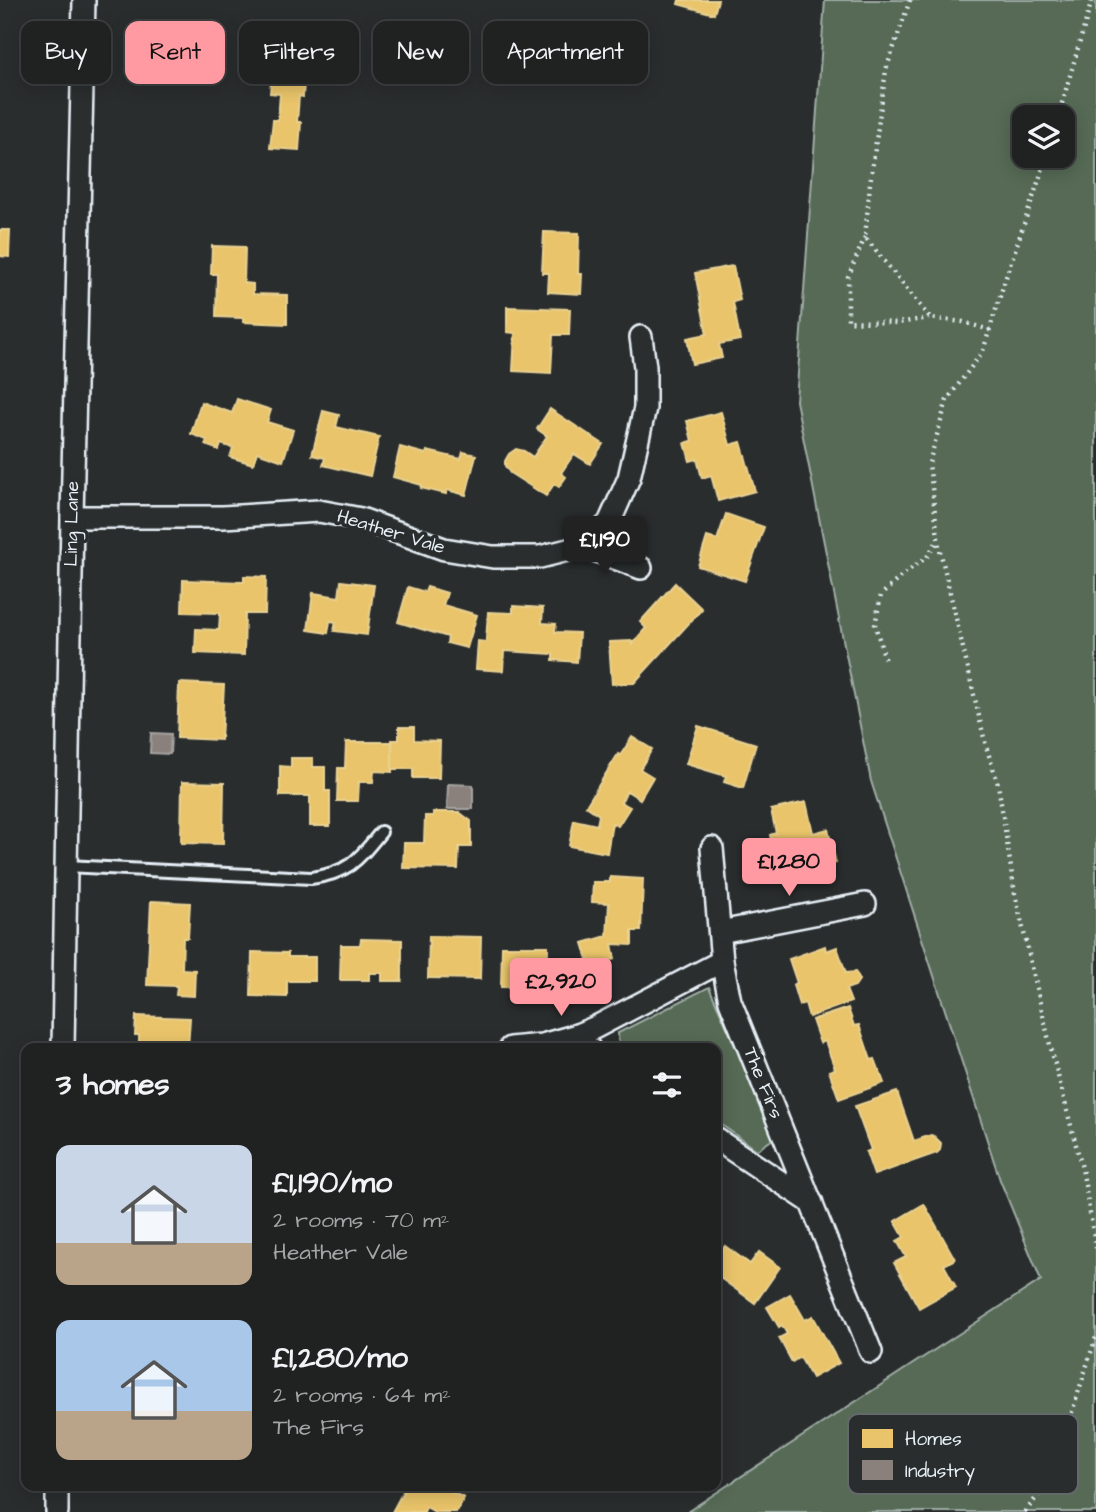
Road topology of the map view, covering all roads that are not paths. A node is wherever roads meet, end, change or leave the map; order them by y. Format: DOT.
graph roads {
  1 [pos="84,0"];
  2 [pos="641,337"];
  3 [pos="72,517"];
  4 [pos="584,546"];
  5 [pos="641,568"];
  6 [pos="381,832"];
  7 [pos="712,848"];
  8 [pos="66,866"];
  9 [pos="865,904"];
  10 [pos="720,932"];
  11 [pos="722,961"];
  12 [pos="583,1042"];
  13 [pos="63,1043"];
  14 [pos="721,1142"];
  15 [pos="812,1203"];
  16 [pos="871,1352"];
  17 [pos="57,1491"];
  18 [pos="57,1512"];
  1 -- 3 [label="street, Ling Lane"];
  2 -- 4 [label="street, Heather Vale"];
  3 -- 4 [label="street, Heather Vale"];
  3 -- 8 [label="street, Ling Lane"];
  4 -- 5 [label="street"];
  6 -- 8 [label="lane"];
  7 -- 10 [label="street, The Firs"];
  8 -- 13 [label="street, Ling Lane"];
  9 -- 10 [label="street"];
  10 -- 11 [label="street, The Firs"];
  11 -- 12 [label="street"];
  11 -- 15 [label="street, The Firs"];
  14 -- 15 [label="street"];
  15 -- 16 [label="street, The Firs"];
  17 -- 18 [label="street"];
}
